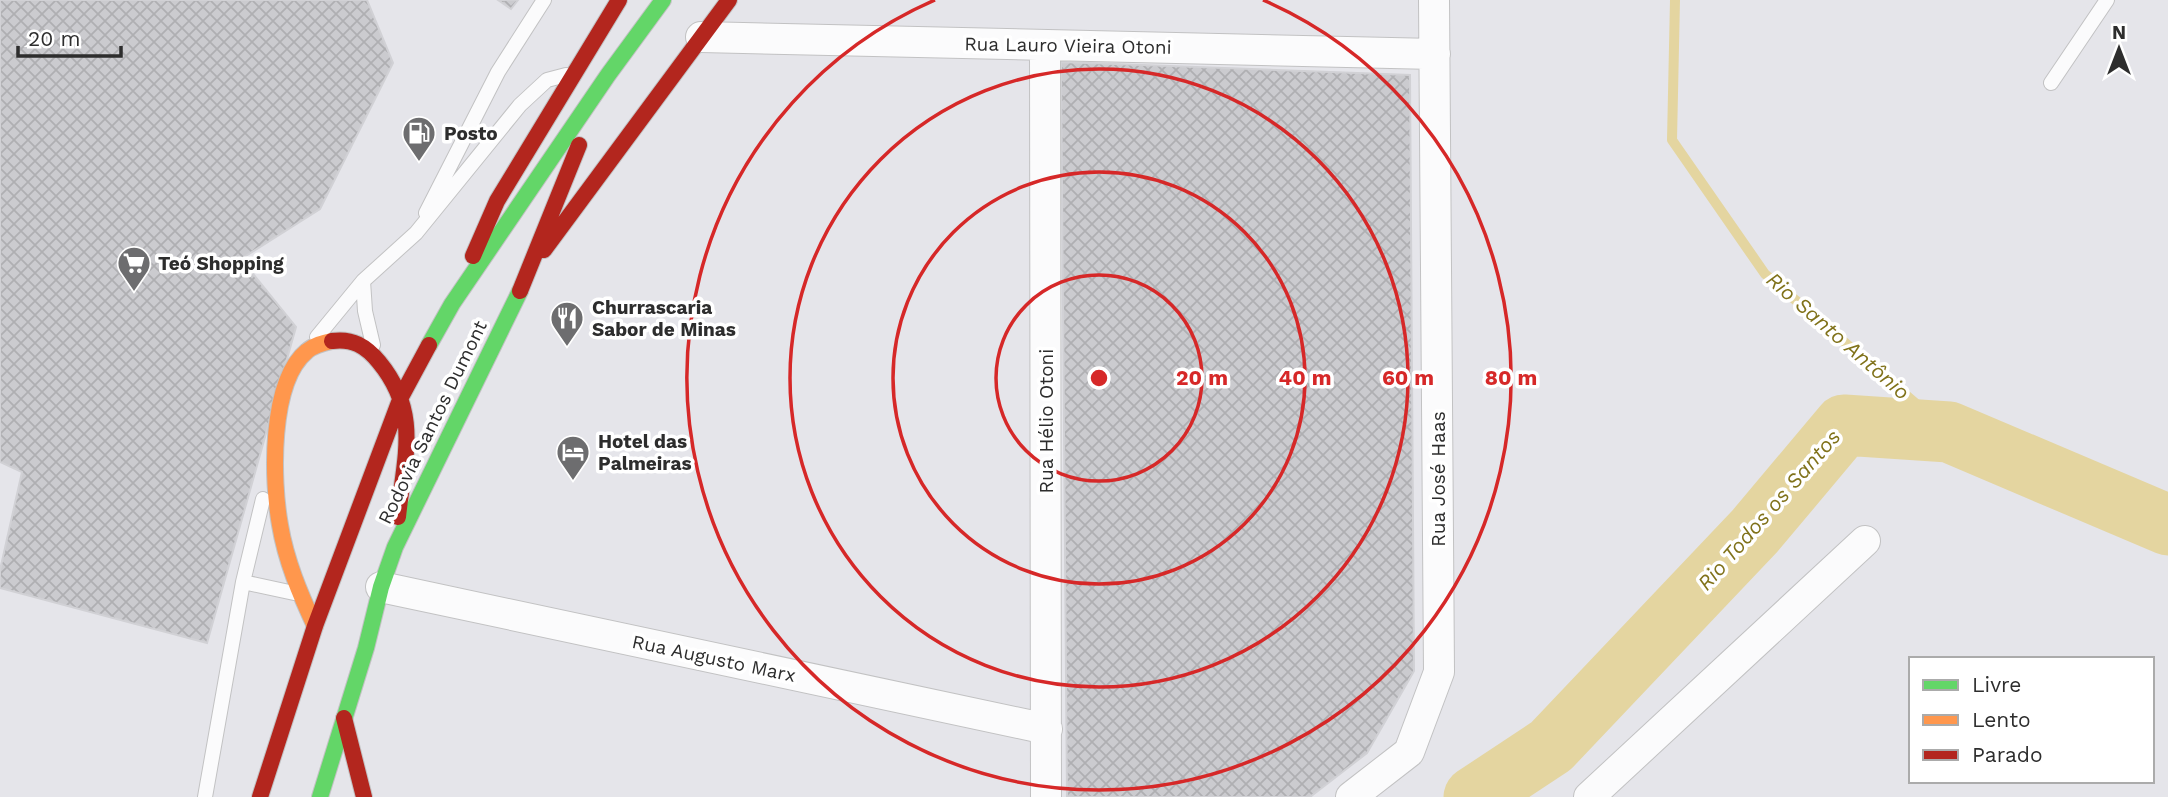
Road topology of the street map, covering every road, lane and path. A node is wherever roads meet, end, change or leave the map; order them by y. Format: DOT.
graph roads {
  1 [pos="544,0"];
  2 [pos="619,0"];
  3 [pos="663,0"];
  4 [pos="729,0"];
  5 [pos="1434,0"];
  6 [pos="2107,0"];
  7 [pos="702,37"];
  8 [pos="1045,45"];
  9 [pos="1435,54"];
  10 [pos="574,74"];
  11 [pos="608,75"];
  12 [pos="2051,83"];
  13 [pos="416,233"];
  14 [pos="530,269"];
  15 [pos="363,281"];
  16 [pos="453,304"];
  17 [pos="307,351"];
  18 [pos="376,359"];
  19 [pos="401,397"];
  20 [pos="274,453"];
  21 [pos="1865,541"];
  22 [pos="395,547"];
  23 [pos="243,582"];
  24 [pos="381,587"];
  25 [pos="300,594"];
  26 [pos="315,626"];
  27 [pos="289,708"];
  28 [pos="344,718"];
  29 [pos="1047,729"];
  30 [pos="292,754"];
  31 [pos="205,797"];
  32 [pos="260,797"];
  33 [pos="320,797"];
  34 [pos="364,797"];
  35 [pos="1046,797"];
  36 [pos="1351,797"];
  37 [pos="1589,797"];
  1 -- 13 [label="lane"];
  2 -- 10 [label="main road, Rodovia Santos Dumont"];
  3 -- 11 [label="main road, Rodovia Santos Dumont"];
  4 -- 7 [label="main road"];
  5 -- 9 [label="street, Rua José Haas"];
  6 -- 12 [label="lane"];
  7 -- 8 [label="street, Rua Lauro Vieira Otoni"];
  7 -- 14 [label="main road"];
  8 -- 9 [label="street, Rua Lauro Vieira Otoni"];
  8 -- 29 [label="street, Rua Hélio Otoni"];
  9 -- 36 [label="street, Rua José Haas"];
  10 -- 13 [label="lane"];
  10 -- 16 [label="main road, Rodovia Santos Dumont"];
  11 -- 14 [label="main road, Rodovia Santos Dumont"];
  11 -- 16 [label="main road, Rodovia Santos Dumont"];
  13 -- 15 [label="lane"];
  14 -- 22 [label="main road, Rodovia Santos Dumont"];
  15 -- 17 [label="lane"];
  15 -- 18 [label="lane"];
  16 -- 19 [label="main road, Rodovia Santos Dumont"];
  17 -- 18 [label="main road"];
  17 -- 20 [label="main road"];
  18 -- 19 [label="main road"];
  19 -- 22 [label="main road"];
  19 -- 26 [label="main road, Rodovia Santos Dumont"];
  20 -- 23 [label="lane"];
  20 -- 25 [label="main road"];
  21 -- 37 [label="street"];
  22 -- 24 [label="main road, Rodovia Santos Dumont"];
  23 -- 25 [label="lane"];
  23 -- 31 [label="lane"];
  24 -- 28 [label="main road, Rodovia Santos Dumont"];
  24 -- 29 [label="street, Rua Augusto Marx"];
  25 -- 26 [label="main road"];
  26 -- 27 [label="main road, Rodovia Santos Dumont"];
  27 -- 30 [label="main road"];
  27 -- 32 [label="main road, Rodovia Santos Dumont"];
  28 -- 33 [label="main road, Rodovia Santos Dumont"];
  28 -- 34 [label="main road"];
  29 -- 35 [label="street, Rua Hélio Otoni"];
}
